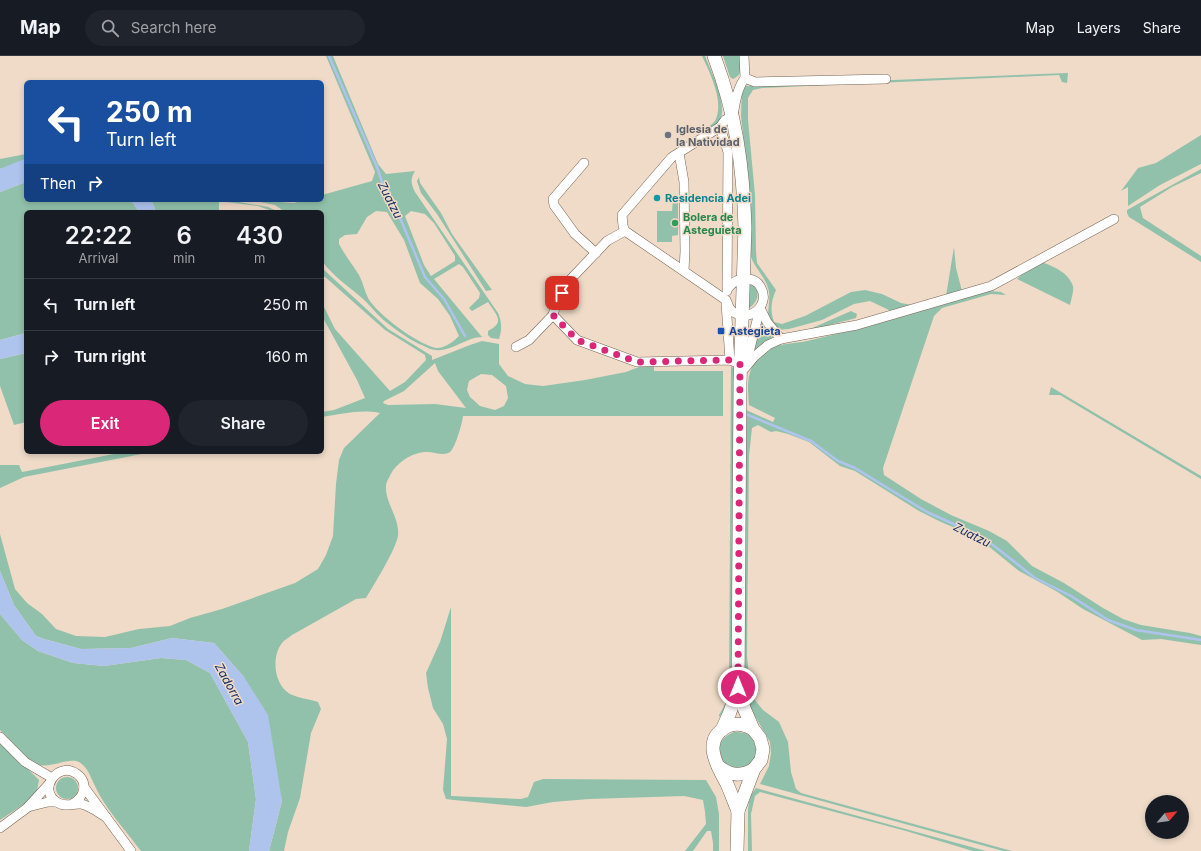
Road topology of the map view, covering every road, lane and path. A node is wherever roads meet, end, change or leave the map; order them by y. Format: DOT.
graph roads {
  1 [pos="744,56"];
  2 [pos="715,57"];
  3 [pos="886,79"];
  4 [pos="744,80"];
  5 [pos="725,86"];
  6 [pos="733,116"];
  7 [pos="720,127"];
  8 [pos="679,153"];
  9 [pos="584,163"];
  10 [pos="1114,219"];
  11 [pos="625,231"];
  12 [pos="596,253"];
  13 [pos="684,271"];
  14 [pos="744,278"];
  15 [pos="728,288"];
  16 [pos="726,300"];
  17 [pos="760,308"];
  18 [pos="553,315"];
  19 [pos="742,316"];
  20 [pos="781,339"];
  21 [pos="516,347"];
  22 [pos="738,364"];
  23 [pos="738,687"];
  24 [pos="753,729"];
  25 [pos="722,730"];
  26 [pos="0,737"];
  27 [pos="718,766"];
  28 [pos="754,769"];
  29 [pos="50,781"];
  30 [pos="84,787"];
  31 [pos="56,802"];
  32 [pos="72,804"];
  33 [pos="27,808"];
  34 [pos="738,811"];
  35 [pos="106,817"];
  36 [pos="0,828"];
  37 [pos="131,851"];
  38 [pos="737,851"];
  1 -- 4 [label="street"];
  2 -- 5 [label="street"];
  3 -- 4 [label="street"];
  4 -- 5 [label="street"];
  4 -- 6 [label="street"];
  5 -- 6 [label="street"];
  6 -- 7 [label="street"];
  6 -- 14 [label="street"];
  7 -- 8 [label="street"];
  7 -- 15 [label="street"];
  8 -- 11 [label="street"];
  8 -- 13 [label="street"];
  9 -- 12 [label="street"];
  10 -- 20 [label="street"];
  11 -- 12 [label="street"];
  11 -- 13 [label="street"];
  12 -- 18 [label="street"];
  13 -- 16 [label="street"];
  14 -- 15 [label="street"];
  14 -- 17 [label="street"];
  14 -- 19 [label="street"];
  15 -- 16 [label="street"];
  16 -- 19 [label="street"];
  16 -- 22 [label="street"];
  17 -- 19 [label="street"];
  17 -- 20 [label="street"];
  17 -- 22 [label="street"];
  18 -- 21 [label="street"];
  18 -- 22 [label="street"];
  19 -- 22 [label="street"];
  20 -- 22 [label="street"];
  22 -- 23 [label="street"];
  23 -- 24 [label="street"];
  23 -- 25 [label="street"];
  24 -- 25 [label="street"];
  24 -- 28 [label="street"];
  25 -- 27 [label="street"];
  26 -- 29 [label="street"];
  27 -- 28 [label="street"];
  27 -- 34 [label="street"];
  28 -- 34 [label="street"];
  29 -- 30 [label="street"];
  29 -- 31 [label="street"];
  29 -- 33 [label="street"];
  30 -- 32 [label="street"];
  30 -- 35 [label="street"];
  31 -- 32 [label="street"];
  31 -- 33 [label="street"];
  32 -- 35 [label="street"];
  33 -- 36 [label="street"];
  34 -- 38 [label="street"];
  35 -- 37 [label="street"];
}
